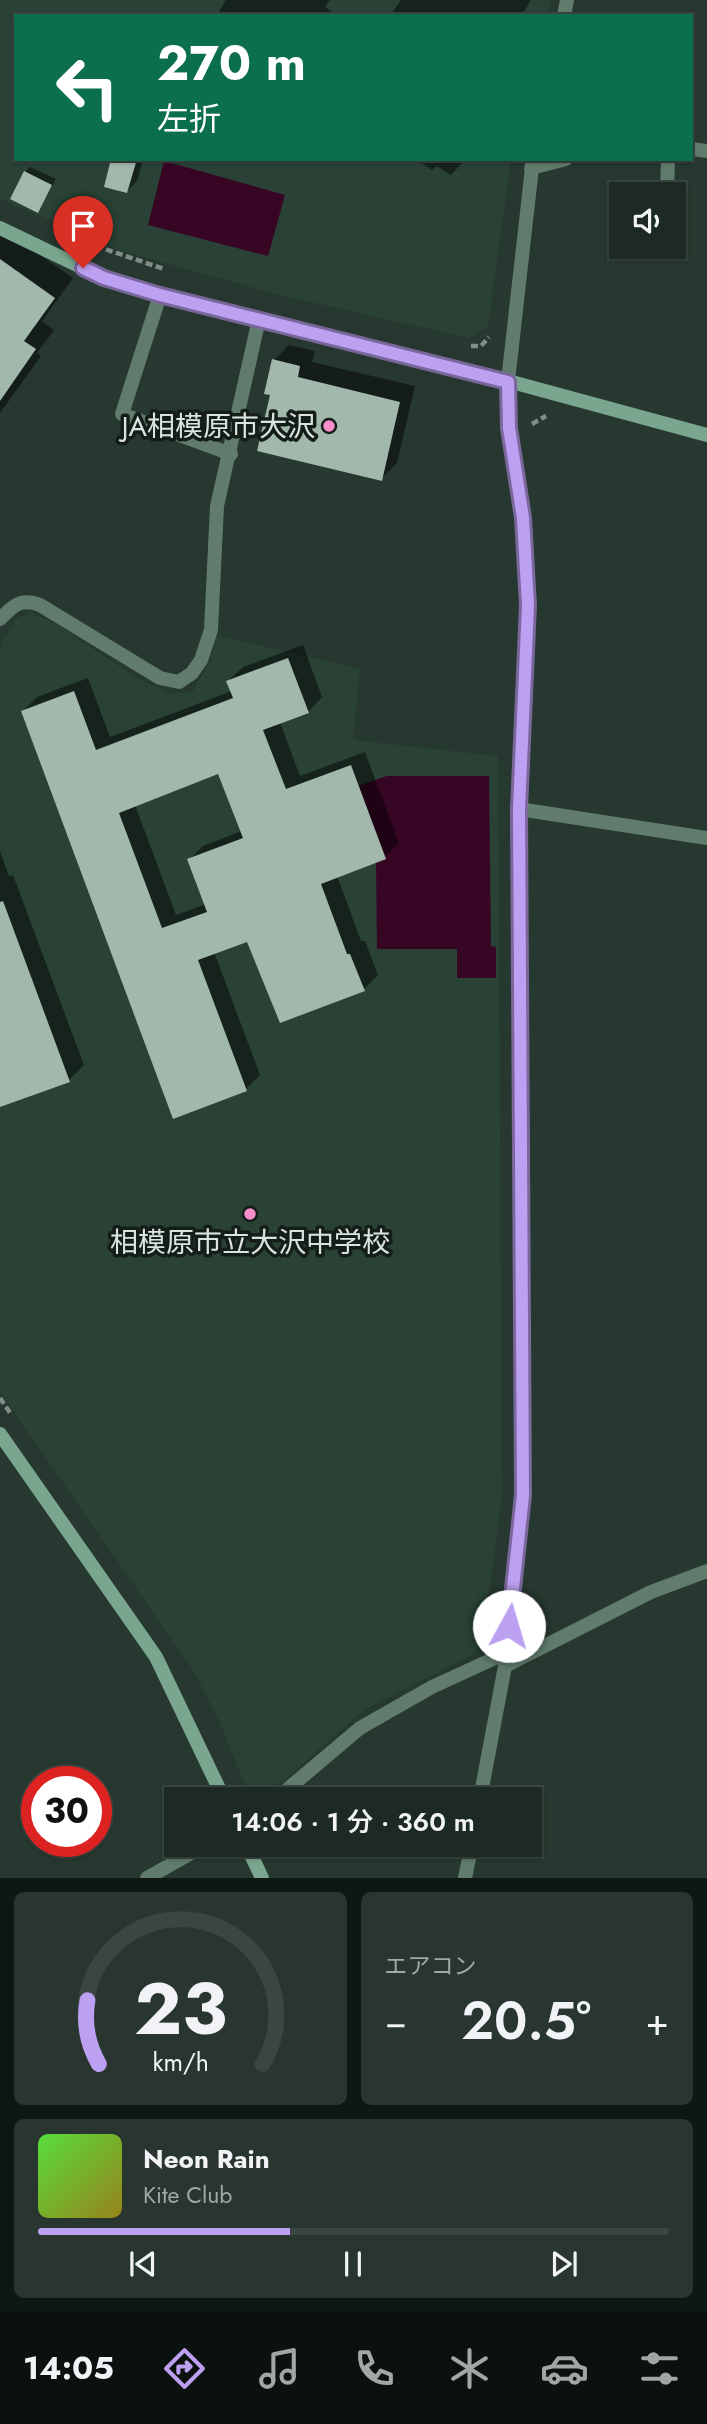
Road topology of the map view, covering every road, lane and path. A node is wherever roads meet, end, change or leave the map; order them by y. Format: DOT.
graph roads {
  1 [pos="552,161"];
  2 [pos="668,161"];
  3 [pos="532,164"];
  4 [pos="667,182"];
  5 [pos="0,228"];
  6 [pos="89,243"];
  7 [pos="166,270"];
  8 [pos="160,295"];
  9 [pos="259,319"];
  10 [pos="491,327"];
  11 [pos="458,343"];
  12 [pos="508,382"];
  13 [pos="707,435"];
  14 [pos="230,454"];
  15 [pos="0,619"];
  16 [pos="519,809"];
  17 [pos="707,838"];
  18 [pos="0,1434"];
  19 [pos="707,1571"];
  20 [pos="506,1659"];
  21 [pos="218,1787"];
  22 [pos="290,1787"];
  23 [pos="482,1787"];
  24 [pos="184,1857"];
  25 [pos="252,1857"];
  26 [pos="470,1857"];
  27 [pos="147,1878"];
  28 [pos="262,1878"];
  29 [pos="466,1878"];
  1 -- 3 [label="street"];
  2 -- 4 [label="street"];
  3 -- 12 [label="street"];
  5 -- 8 [label="street"];
  6 -- 7 [label="path"];
  8 -- 9 [label="street"];
  8 -- 14 [label="street"];
  9 -- 12 [label="street"];
  9 -- 14 [label="street"];
  10 -- 11 [label="path"];
  12 -- 13 [label="street"];
  12 -- 16 [label="street"];
  14 -- 15 [label="street"];
  16 -- 17 [label="street"];
  16 -- 20 [label="street"];
  18 -- 21 [label="street"];
  19 -- 20 [label="street"];
  20 -- 22 [label="street"];
  20 -- 23 [label="street"];
  24 -- 27 [label="street"];
  25 -- 28 [label="street"];
  26 -- 29 [label="street"];
}
